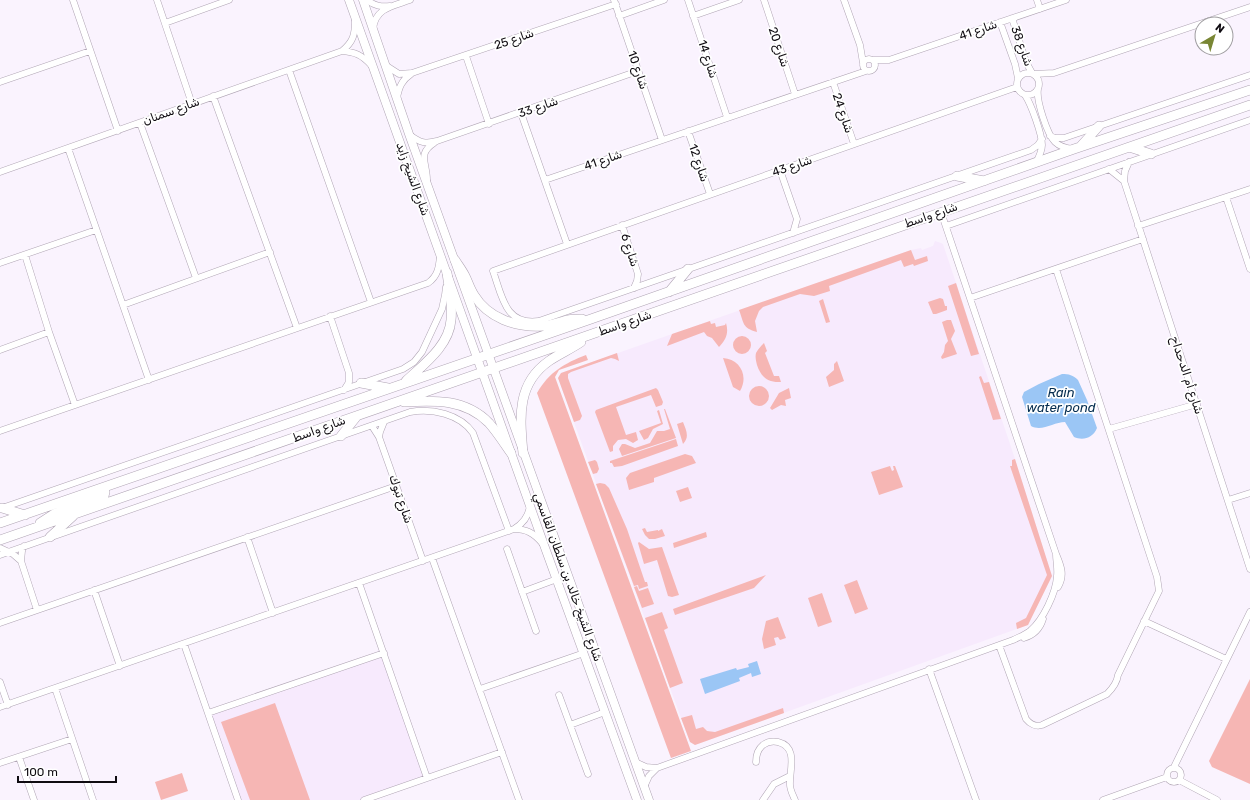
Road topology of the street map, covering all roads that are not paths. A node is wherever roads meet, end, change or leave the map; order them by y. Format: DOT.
graph roads {
  1 [pos="73,0"];
  2 [pos="157,0"];
  3 [pos="229,0"];
  4 [pos="349,0"];
  5 [pos="363,0"];
  6 [pos="367,0"];
  7 [pos="410,0"];
  8 [pos="664,0"];
  9 [pos="688,0"];
  10 [pos="739,0"];
  11 [pos="764,0"];
  12 [pos="844,0"];
  13 [pos="1037,0"];
  14 [pos="1066,0"];
  15 [pos="615,2"];
  16 [pos="394,6"];
  17 [pos="1250,7"];
  18 [pos="1040,9"];
  19 [pos="355,16"];
  20 [pos="619,16"];
  21 [pos="694,16"];
  22 [pos="1012,18"];
  23 [pos="1000,22"];
  24 [pos="165,23"];
  25 [pos="373,32"];
  26 [pos="860,45"];
  27 [pos="90,50"];
  28 [pos="342,51"];
  29 [pos="466,56"];
  30 [pos="871,59"];
  31 [pos="889,60"];
  32 [pos="384,64"];
  33 [pos="862,64"];
  34 [pos="373,67"];
  35 [pos="874,69"];
  36 [pos="289,70"];
  37 [pos="638,71"];
  38 [pos="866,71"];
  39 [pos="412,73"];
  40 [pos="1054,73"];
  41 [pos="1033,74"];
  42 [pos="1250,75"];
  43 [pos="850,76"];
  44 [pos="1018,78"];
  45 [pos="0,82"];
  46 [pos="833,82"];
  47 [pos="1017,87"];
  48 [pos="1038,88"];
  49 [pos="1250,90"];
  50 [pos="795,94"];
  51 [pos="1025,95"];
  52 [pos="214,96"];
  53 [pos="397,99"];
  54 [pos="192,104"];
  55 [pos="1250,105"];
  56 [pos="521,113"];
  57 [pos="727,117"];
  58 [pos="1250,120"];
  59 [pos="140,123"];
  60 [pos="489,124"];
  61 [pos="1099,126"];
  62 [pos="118,131"];
  63 [pos="688,131"];
  64 [pos="409,134"];
  65 [pos="1050,136"];
  66 [pos="1042,138"];
  67 [pos="662,140"];
  68 [pos="438,141"];
  69 [pos="854,144"];
  70 [pos="1129,147"];
  71 [pos="68,148"];
  72 [pos="1076,149"];
  73 [pos="1151,154"];
  74 [pos="1129,162"];
  75 [pos="1036,164"];
  76 [pos="1109,169"];
  77 [pos="780,170"];
  78 [pos="0,172"];
  79 [pos="957,176"];
  80 [pos="545,180"];
  81 [pos="986,181"];
  82 [pos="1124,181"];
  83 [pos="427,182"];
  84 [pos="1250,189"];
  85 [pos="710,194"];
  86 [pos="1226,197"];
  87 [pos="941,212"];
  88 [pos="797,219"];
  89 [pos="622,225"];
  90 [pos="946,226"];
  91 [pos="1138,226"];
  92 [pos="809,228"];
  93 [pos="96,230"];
  94 [pos="793,234"];
  95 [pos="1143,239"];
  96 [pos="567,244"];
  97 [pos="270,252"];
  98 [pos="440,254"];
  99 [pos="25,255"];
  100 [pos="455,260"];
  101 [pos="0,263"];
  102 [pos="688,269"];
  103 [pos="1056,269"];
  104 [pos="1250,270"];
  105 [pos="447,273"];
  106 [pos="638,274"];
  107 [pos="196,278"];
  108 [pos="650,283"];
  109 [pos="634,288"];
  110 [pos="669,292"];
  111 [pos="970,298"];
  112 [pos="371,302"];
  113 [pos="123,305"];
  114 [pos="330,316"];
  115 [pos="591,319"];
  116 [pos="531,324"];
  117 [pos="297,328"];
  118 [pos="50,332"];
  119 [pos="590,335"];
  120 [pos="0,350"];
  121 [pos="489,354"];
  122 [pos="477,358"];
  123 [pos="494,368"];
  124 [pos="482,372"];
  125 [pos="349,373"];
  126 [pos="149,380"];
  127 [pos="361,384"];
  128 [pos="402,384"];
  129 [pos="389,388"];
  130 [pos="344,390"];
  131 [pos="393,403"];
  132 [pos="1196,404"];
  133 [pos="75,405"];
  134 [pos="357,416"];
  135 [pos="384,422"];
  136 [pos="372,426"];
  137 [pos="1109,429"];
  138 [pos="0,432"];
  139 [pos="341,436"];
  140 [pos="379,437"];
  141 [pos="512,453"];
  142 [pos="523,453"];
  143 [pos="396,486"];
  144 [pos="100,489"];
  145 [pos="1250,493"];
  146 [pos="1228,500"];
  147 [pos="530,505"];
  148 [pos="1,508"];
  149 [pos="76,514"];
  150 [pos="25,515"];
  151 [pos="0,524"];
  152 [pos="36,527"];
  153 [pos="511,530"];
  154 [pos="50,537"];
  155 [pos="247,537"];
  156 [pos="0,540"];
  157 [pos="544,545"];
  158 [pos="24,546"];
  159 [pos="0,548"];
  160 [pos="507,549"];
  161 [pos="9,552"];
  162 [pos="0,555"];
  163 [pos="432,558"];
  164 [pos="21,561"];
  165 [pos="423,561"];
  166 [pos="1250,569"];
  167 [pos="556,579"];
  168 [pos="359,583"];
  169 [pos="94,590"];
  170 [pos="522,592"];
  171 [pos="37,610"];
  172 [pos="1250,612"];
  173 [pos="273,613"];
  174 [pos="1144,621"];
  175 [pos="0,623"];
  176 [pos="536,631"];
  177 [pos="184,644"];
  178 [pos="999,645"];
  179 [pos="384,653"];
  180 [pos="584,653"];
  181 [pos="1226,659"];
  182 [pos="120,666"];
  183 [pos="929,669"];
  184 [pos="0,682"];
  185 [pos="55,688"];
  186 [pos="480,689"];
  187 [pos="560,696"];
  188 [pos="8,705"];
  189 [pos="0,707"];
  190 [pos="605,712"];
  191 [pos="208,713"];
  192 [pos="570,725"];
  193 [pos="72,738"];
  194 [pos="502,752"];
  195 [pos="19,757"];
  196 [pos="635,762"];
  197 [pos="756,762"];
  198 [pos="0,764"];
  199 [pos="1174,767"];
  200 [pos="657,768"];
  201 [pos="588,774"];
  202 [pos="790,776"];
  203 [pos="427,778"];
  204 [pos="1167,778"];
  205 [pos="630,780"];
  206 [pos="1179,780"];
  207 [pos="644,787"];
  208 [pos="34,800"];
  209 [pos="93,800"];
  210 [pos="238,800"];
  211 [pos="364,800"];
  212 [pos="519,800"];
  213 [pos="637,800"];
  214 [pos="647,800"];
  215 [pos="763,800"];
  216 [pos="795,800"];
  217 [pos="976,800"];
  218 [pos="1103,800"];
  219 [pos="1217,800"];
  1 -- 27 [label="street"];
  2 -- 24 [label="street"];
  3 -- 24 [label="street"];
  4 -- 19 [label="main road, شارع الشيخ زايد"];
  5 -- 25 [label="main road, شارع الشيخ زايد"];
  6 -- 16 [label="street"];
  7 -- 16 [label="street"];
  8 -- 20 [label="street"];
  9 -- 21 [label="street, شارع 14"];
  10 -- 21 [label="street"];
  11 -- 50 [label="street, شارع 20"];
  12 -- 26 [label="street"];
  13 -- 18 [label="street"];
  14 -- 18 [label="street, شارع 41"];
  15 -- 20 [label="street, شارع 10"];
  15 -- 29 [label="street, شارع 25"];
  16 -- 25 [label="street"];
  17 -- 40 [label="street"];
  18 -- 22 [label="street, شارع 41"];
  19 -- 28 [label="street"];
  19 -- 34 [label="main road, شارع الشيخ زايد"];
  20 -- 37 [label="street, شارع 10"];
  21 -- 57 [label="street, شارع 14"];
  22 -- 23 [label="street, شارع 41"];
  22 -- 41 [label="street, شارع 38"];
  23 -- 31 [label="street, شارع 41"];
  23 -- 44 [label="street, شارع 38"];
  24 -- 54 [label="street"];
  25 -- 32 [label="main road, شارع الشيخ زايد"];
  26 -- 30 [label="street"];
  26 -- 33 [label="street"];
  27 -- 45 [label="street"];
  27 -- 62 [label="street"];
  28 -- 34 [label="street"];
  28 -- 36 [label="street, شارع سمنان"];
  29 -- 39 [label="street, شارع 25"];
  29 -- 60 [label="street"];
  30 -- 31 [label="street, شارع 41"];
  30 -- 33 [label="street"];
  30 -- 35 [label="street"];
  31 -- 35 [label="street, شارع 41"];
  32 -- 39 [label="street, شارع 25"];
  32 -- 53 [label="main road, شارع الشيخ زايد"];
  33 -- 38 [label="street"];
  33 -- 43 [label="street"];
  34 -- 98 [label="main road, شارع الشيخ زايد"];
  35 -- 38 [label="street"];
  36 -- 52 [label="street, شارع سمنان"];
  36 -- 112 [label="street"];
  37 -- 56 [label="street, شارع 33"];
  37 -- 67 [label="street, شارع 10"];
  38 -- 43 [label="street, شارع 41"];
  39 -- 53 [label="street"];
  40 -- 41 [label="street"];
  40 -- 48 [label="street"];
  41 -- 44 [label="street"];
  41 -- 48 [label="street"];
  42 -- 61 [label="street"];
  43 -- 46 [label="street, شارع 41"];
  44 -- 47 [label="street"];
  46 -- 50 [label="street, شارع 41"];
  46 -- 69 [label="street, شارع 24"];
  47 -- 51 [label="street"];
  47 -- 69 [label="street, شارع 43"];
  48 -- 51 [label="street"];
  48 -- 65 [label="street"];
  49 -- 72 [label="main road, شارع واسط"];
  50 -- 57 [label="street, شارع 41"];
  51 -- 66 [label="street"];
  52 -- 54 [label="street, شارع سمنان"];
  52 -- 97 [label="street"];
  53 -- 64 [label="main road, شارع الشيخ زايد"];
  54 -- 59 [label="street, شارع سمنان"];
  55 -- 70 [label="main road, شارع واسط"];
  56 -- 60 [label="street, شارع 33"];
  56 -- 80 [label="street"];
  57 -- 63 [label="street, شارع 41"];
  58 -- 73 [label="street"];
  59 -- 62 [label="street, شارع سمنان"];
  59 -- 107 [label="street"];
  60 -- 68 [label="street, شارع 33"];
  61 -- 65 [label="street"];
  61 -- 72 [label="main road"];
  62 -- 71 [label="street, شارع سمنان"];
  63 -- 67 [label="street, شارع 41"];
  63 -- 85 [label="street, شارع 12"];
  64 -- 68 [label="street, شارع 33"];
  64 -- 83 [label="main road, شارع الشيخ زايد"];
  65 -- 72 [label="street"];
  66 -- 75 [label="street"];
  66 -- 79 [label="street"];
  67 -- 80 [label="street, شارع 41"];
  68 -- 83 [label="street, شارع 33"];
  69 -- 77 [label="street, شارع 43"];
  70 -- 73 [label="main road"];
  70 -- 87 [label="main road, شارع واسط"];
  71 -- 78 [label="street, شارع سمنان"];
  71 -- 93 [label="street"];
  72 -- 75 [label="main road, شارع واسط"];
  73 -- 74 [label="street"];
  74 -- 76 [label="street"];
  74 -- 82 [label="street"];
  75 -- 81 [label="main road, شارع واسط"];
  76 -- 82 [label="street"];
  76 -- 90 [label="street"];
  77 -- 85 [label="street, شارع 43"];
  77 -- 88 [label="street"];
  79 -- 81 [label="main road"];
  79 -- 92 [label="street"];
  80 -- 96 [label="street"];
  81 -- 110 [label="main road, شارع واسط"];
  82 -- 91 [label="street, شارع أم الدحداح"];
  83 -- 100 [label="main road, شارع الشيخ زايد"];
  84 -- 86 [label="street"];
  85 -- 89 [label="street, شارع 43"];
  86 -- 91 [label="street"];
  86 -- 104 [label="street"];
  87 -- 90 [label="street"];
  87 -- 119 [label="main road, شارع واسط"];
  88 -- 92 [label="street"];
  88 -- 94 [label="street"];
  89 -- 96 [label="street, شارع 43"];
  89 -- 106 [label="street, شارع 6"];
  90 -- 111 [label="street"];
  91 -- 95 [label="street, شارع أم الدحداح"];
  92 -- 94 [label="street"];
  93 -- 99 [label="street"];
  93 -- 113 [label="street"];
  94 -- 102 [label="street"];
  95 -- 103 [label="street"];
  95 -- 132 [label="street, شارع أم الدحداح"];
  96 -- 116 [label="street, شارع 43"];
  97 -- 107 [label="street"];
  97 -- 117 [label="street"];
  98 -- 105 [label="main road, شارع الشيخ زايد"];
  98 -- 112 [label="street"];
  99 -- 101 [label="street"];
  99 -- 118 [label="street"];
  100 -- 116 [label="main road"];
  100 -- 121 [label="main road, شارع الشيخ زايد"];
  102 -- 108 [label="street"];
  102 -- 110 [label="main road"];
  103 -- 111 [label="street"];
  103 -- 137 [label="street"];
  105 -- 122 [label="main road, شارع الشيخ زايد"];
  105 -- 127 [label="street"];
  105 -- 128 [label="main road"];
  106 -- 108 [label="street, شارع 6"];
  106 -- 109 [label="street, شارع 6"];
  107 -- 113 [label="street"];
  108 -- 109 [label="street"];
  109 -- 116 [label="street"];
  110 -- 115 [label="main road, شارع واسط"];
  111 -- 178 [label="street"];
  112 -- 114 [label="street"];
  113 -- 126 [label="street"];
  114 -- 117 [label="street"];
  114 -- 125 [label="street"];
  115 -- 116 [label="main road"];
  115 -- 121 [label="main road, شارع واسط"];
  117 -- 126 [label="street"];
  118 -- 120 [label="street"];
  118 -- 133 [label="street"];
  119 -- 123 [label="main road, شارع واسط"];
  119 -- 142 [label="main road"];
  121 -- 122 [label="main road, شارع واسط"];
  121 -- 123 [label="main road, شارع الشيخ خالد بن سلطان القاسمي"];
  122 -- 124 [label="main road, شارع الشيخ خالد بن سلطان القاسمي"];
  122 -- 128 [label="main road, شارع واسط"];
  123 -- 124 [label="main road, شارع واسط"];
  123 -- 142 [label="main road, شارع الشيخ خالد بن سلطان القاسمي"];
  124 -- 131 [label="main road, شارع واسط"];
  124 -- 141 [label="main road, شارع الشيخ خالد بن سلطان القاسمي"];
  125 -- 127 [label="street"];
  125 -- 130 [label="street"];
  126 -- 133 [label="street"];
  127 -- 129 [label="main road"];
  127 -- 130 [label="street"];
  128 -- 129 [label="main road, شارع واسط"];
  129 -- 144 [label="main road, شارع واسط"];
  130 -- 148 [label="street"];
  131 -- 134 [label="main road, شارع واسط"];
  131 -- 141 [label="main road"];
  132 -- 137 [label="street"];
  132 -- 146 [label="street, شارع أم الدحداح"];
  133 -- 138 [label="street"];
  134 -- 139 [label="main road"];
  134 -- 149 [label="main road, شارع واسط"];
  135 -- 136 [label="street"];
  135 -- 140 [label="street"];
  135 -- 153 [label="street"];
  136 -- 139 [label="street"];
  136 -- 140 [label="street, شارع تبوك"];
  137 -- 174 [label="street"];
  139 -- 154 [label="street"];
  140 -- 143 [label="street, شارع تبوك"];
  141 -- 147 [label="main road, شارع الشيخ خالد بن سلطان القاسمي"];
  142 -- 196 [label="main road, شارع الشيخ خالد بن سلطان القاسمي"];
  143 -- 155 [label="street"];
  143 -- 165 [label="street, شارع تبوك"];
  144 -- 150 [label="main road, شارع واسط"];
  144 -- 152 [label="main road"];
  145 -- 146 [label="street"];
  146 -- 166 [label="street, شارع أم الدحداح"];
  147 -- 153 [label="street"];
  147 -- 157 [label="main road, شارع الشيخ خالد بن سلطان القاسمي"];
  148 -- 150 [label="main road"];
  149 -- 152 [label="main road, شارع واسط"];
  149 -- 154 [label="main road"];
  150 -- 151 [label="main road, شارع واسط"];
  152 -- 156 [label="main road, شارع واسط"];
  153 -- 157 [label="street"];
  153 -- 163 [label="street"];
  154 -- 158 [label="street"];
  155 -- 169 [label="street"];
  155 -- 173 [label="street"];
  157 -- 167 [label="main road, شارع الشيخ خالد بن سلطان القاسمي"];
  158 -- 161 [label="street"];
  158 -- 164 [label="street"];
  159 -- 161 [label="street"];
  160 -- 170 [label="street"];
  161 -- 162 [label="street"];
  161 -- 164 [label="street"];
  163 -- 165 [label="street"];
  163 -- 186 [label="street"];
  164 -- 171 [label="street"];
  165 -- 168 [label="street"];
  167 -- 170 [label="street"];
  167 -- 180 [label="main road, شارع الشيخ خالد بن سلطان القاسمي"];
  168 -- 173 [label="street"];
  168 -- 179 [label="street"];
  169 -- 171 [label="street"];
  169 -- 182 [label="street"];
  170 -- 176 [label="street"];
  171 -- 175 [label="street"];
  172 -- 181 [label="street"];
  173 -- 177 [label="street"];
  174 -- 178 [label="street"];
  174 -- 181 [label="street"];
  177 -- 182 [label="street"];
  177 -- 191 [label="street"];
  178 -- 183 [label="street"];
  179 -- 191 [label="street"];
  179 -- 203 [label="street"];
  180 -- 186 [label="street"];
  180 -- 190 [label="main road, شارع الشيخ خالد بن سلطان القاسمي"];
  181 -- 199 [label="street"];
  182 -- 185 [label="street"];
  183 -- 200 [label="street"];
  183 -- 217 [label="street"];
  184 -- 188 [label="street"];
  185 -- 188 [label="street"];
  185 -- 193 [label="street"];
  186 -- 194 [label="street"];
  187 -- 192 [label="street"];
  188 -- 189 [label="street"];
  190 -- 192 [label="street"];
  190 -- 205 [label="main road, شارع الشيخ خالد بن سلطان القاسمي"];
  191 -- 210 [label="street"];
  192 -- 201 [label="street"];
  193 -- 195 [label="street"];
  193 -- 209 [label="street"];
  194 -- 203 [label="street"];
  194 -- 212 [label="street"];
  195 -- 198 [label="street"];
  195 -- 208 [label="street"];
  196 -- 200 [label="street"];
  196 -- 207 [label="main road, شارع الشيخ خالد بن سلطان القاسمي"];
  197 -- 202 [label="street"];
  199 -- 204 [label="street"];
  199 -- 206 [label="street"];
  200 -- 207 [label="street"];
  202 -- 215 [label="street"];
  202 -- 216 [label="street"];
  203 -- 211 [label="street"];
  204 -- 206 [label="street"];
  204 -- 218 [label="street"];
  205 -- 213 [label="main road, شارع الشيخ خالد بن سلطان القاسمي"];
  205 -- 214 [label="main road"];
  206 -- 219 [label="street"];
  207 -- 214 [label="main road, شارع الشيخ خالد بن سلطان القاسمي"];
}
